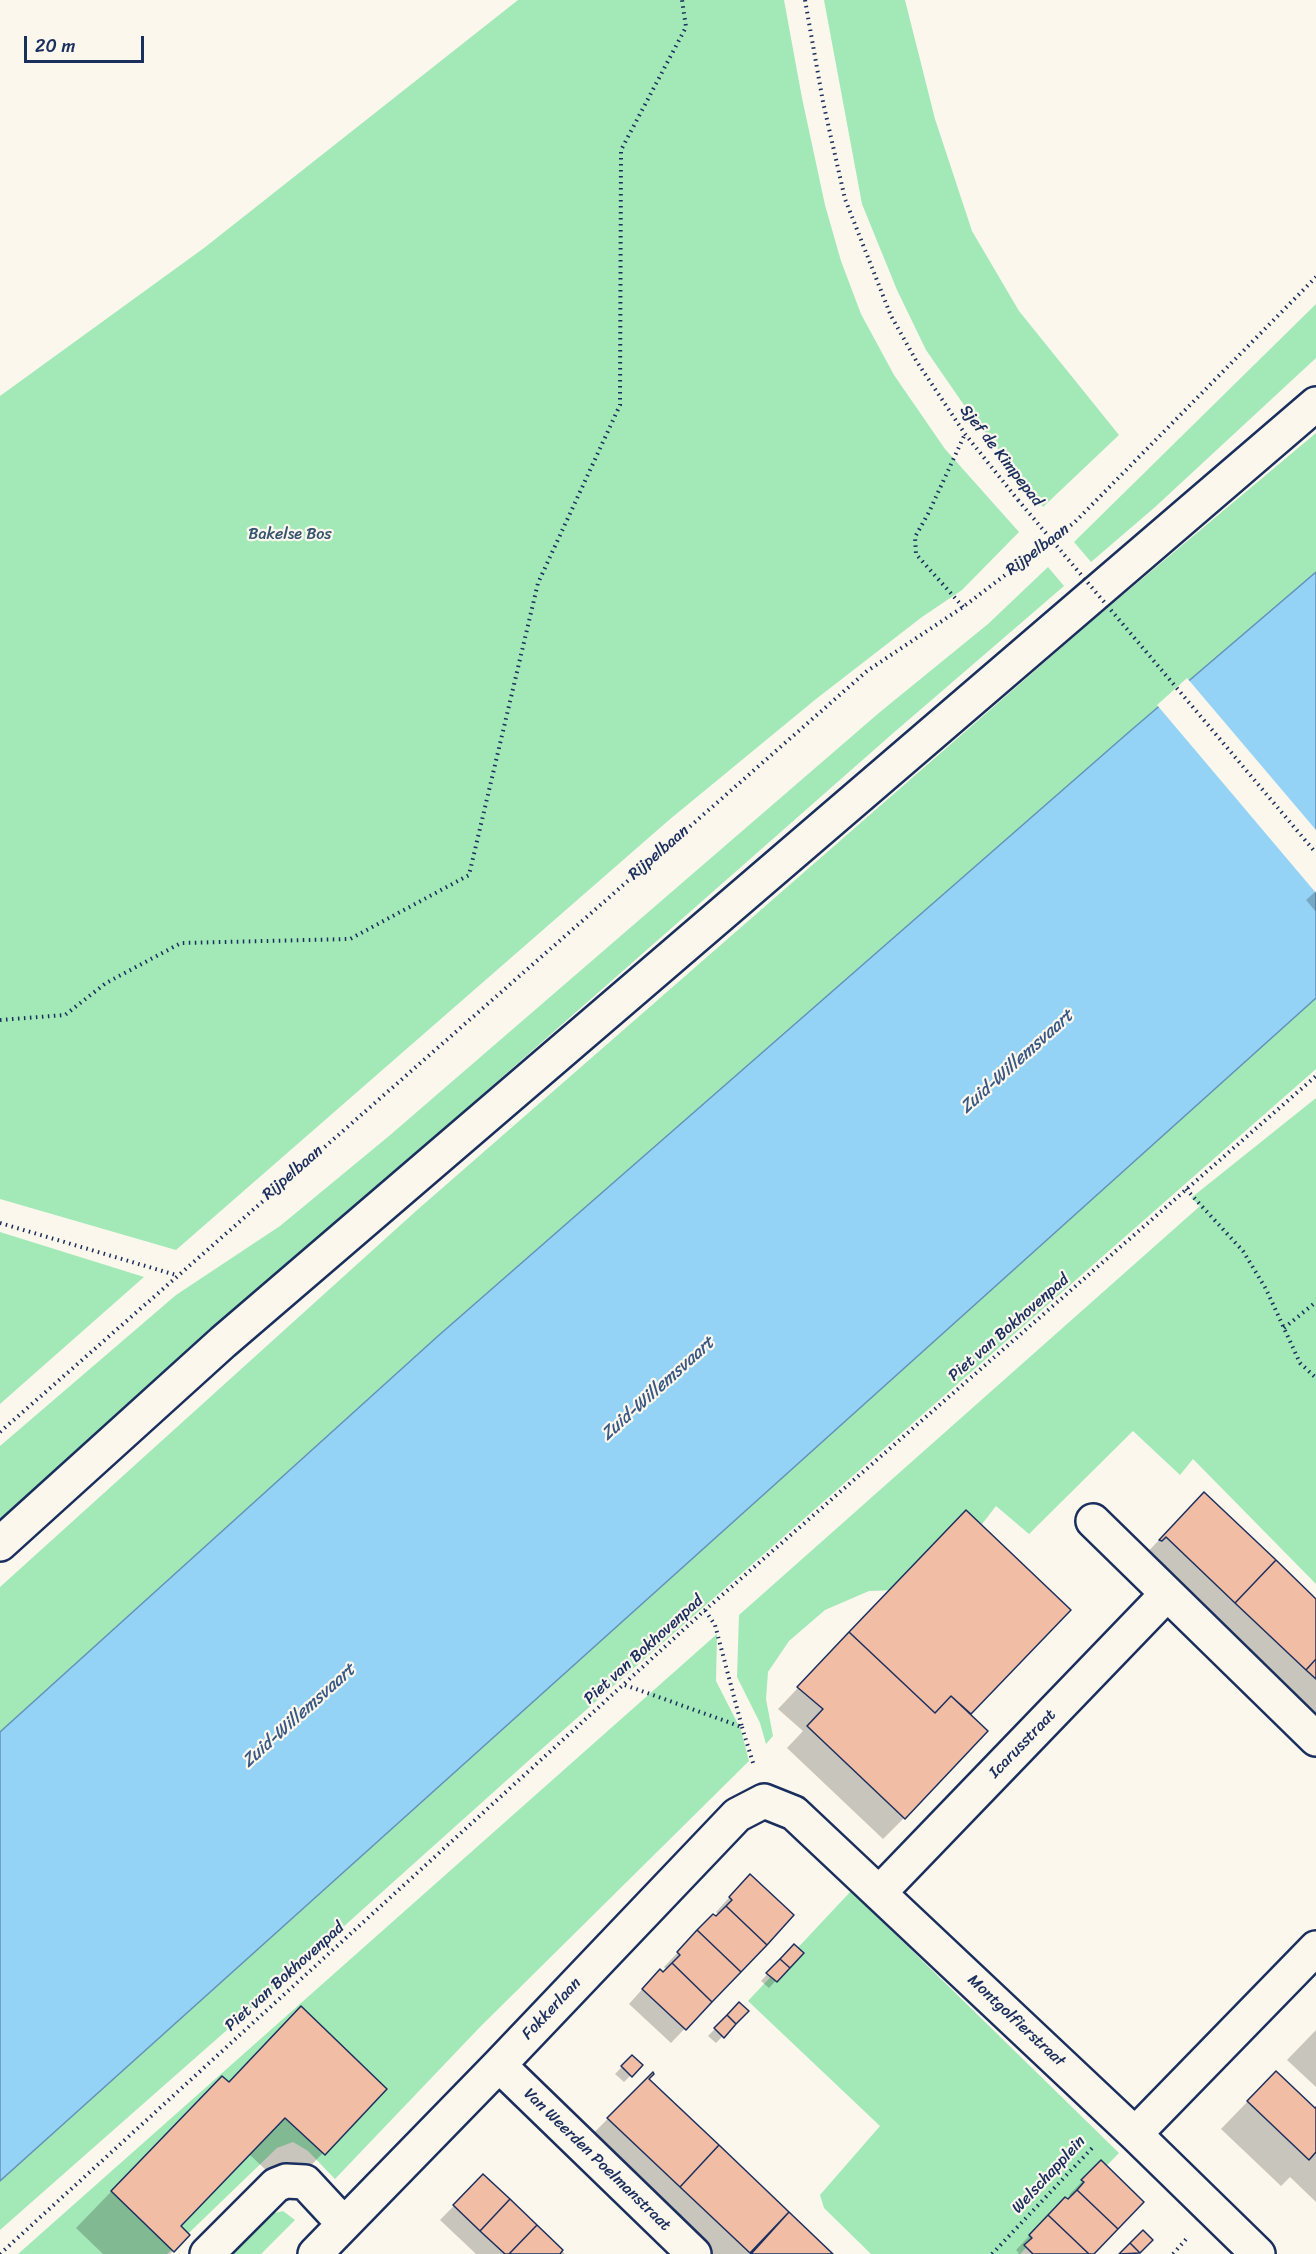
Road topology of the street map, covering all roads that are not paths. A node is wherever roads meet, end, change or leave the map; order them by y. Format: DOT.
graph roads {
  1 [pos="1311,406"];
  2 [pos="1093,1521"];
  3 [pos="0,1544"];
  4 [pos="1167,1594"];
  5 [pos="1316,1739"];
  6 [pos="764,1801"];
  7 [pos="879,1893"];
  8 [pos="1316,1948"];
  9 [pos="500,2066"];
  10 [pos="1135,2134"];
  11 [pos="344,2224"];
  12 [pos="207,2254"];
  13 [pos="315,2254"];
  14 [pos="694,2254"];
  15 [pos="1258,2254"];
  1 -- 3 [label="street"];
  2 -- 4 [label="street"];
  4 -- 5 [label="street"];
  4 -- 7 [label="street, Icarusstraat"];
  6 -- 7 [label="street, Montgolfierstraat"];
  6 -- 9 [label="street, Fokkerlaan"];
  7 -- 10 [label="street, Montgolfierstraat"];
  8 -- 10 [label="street"];
  9 -- 11 [label="street, Fokkerlaan"];
  9 -- 14 [label="street, Van Weerden Poelmanstraat"];
  10 -- 15 [label="street, Montgolfierstraat"];
  11 -- 12 [label="street"];
  11 -- 13 [label="street, Fokkerlaan"];
}
